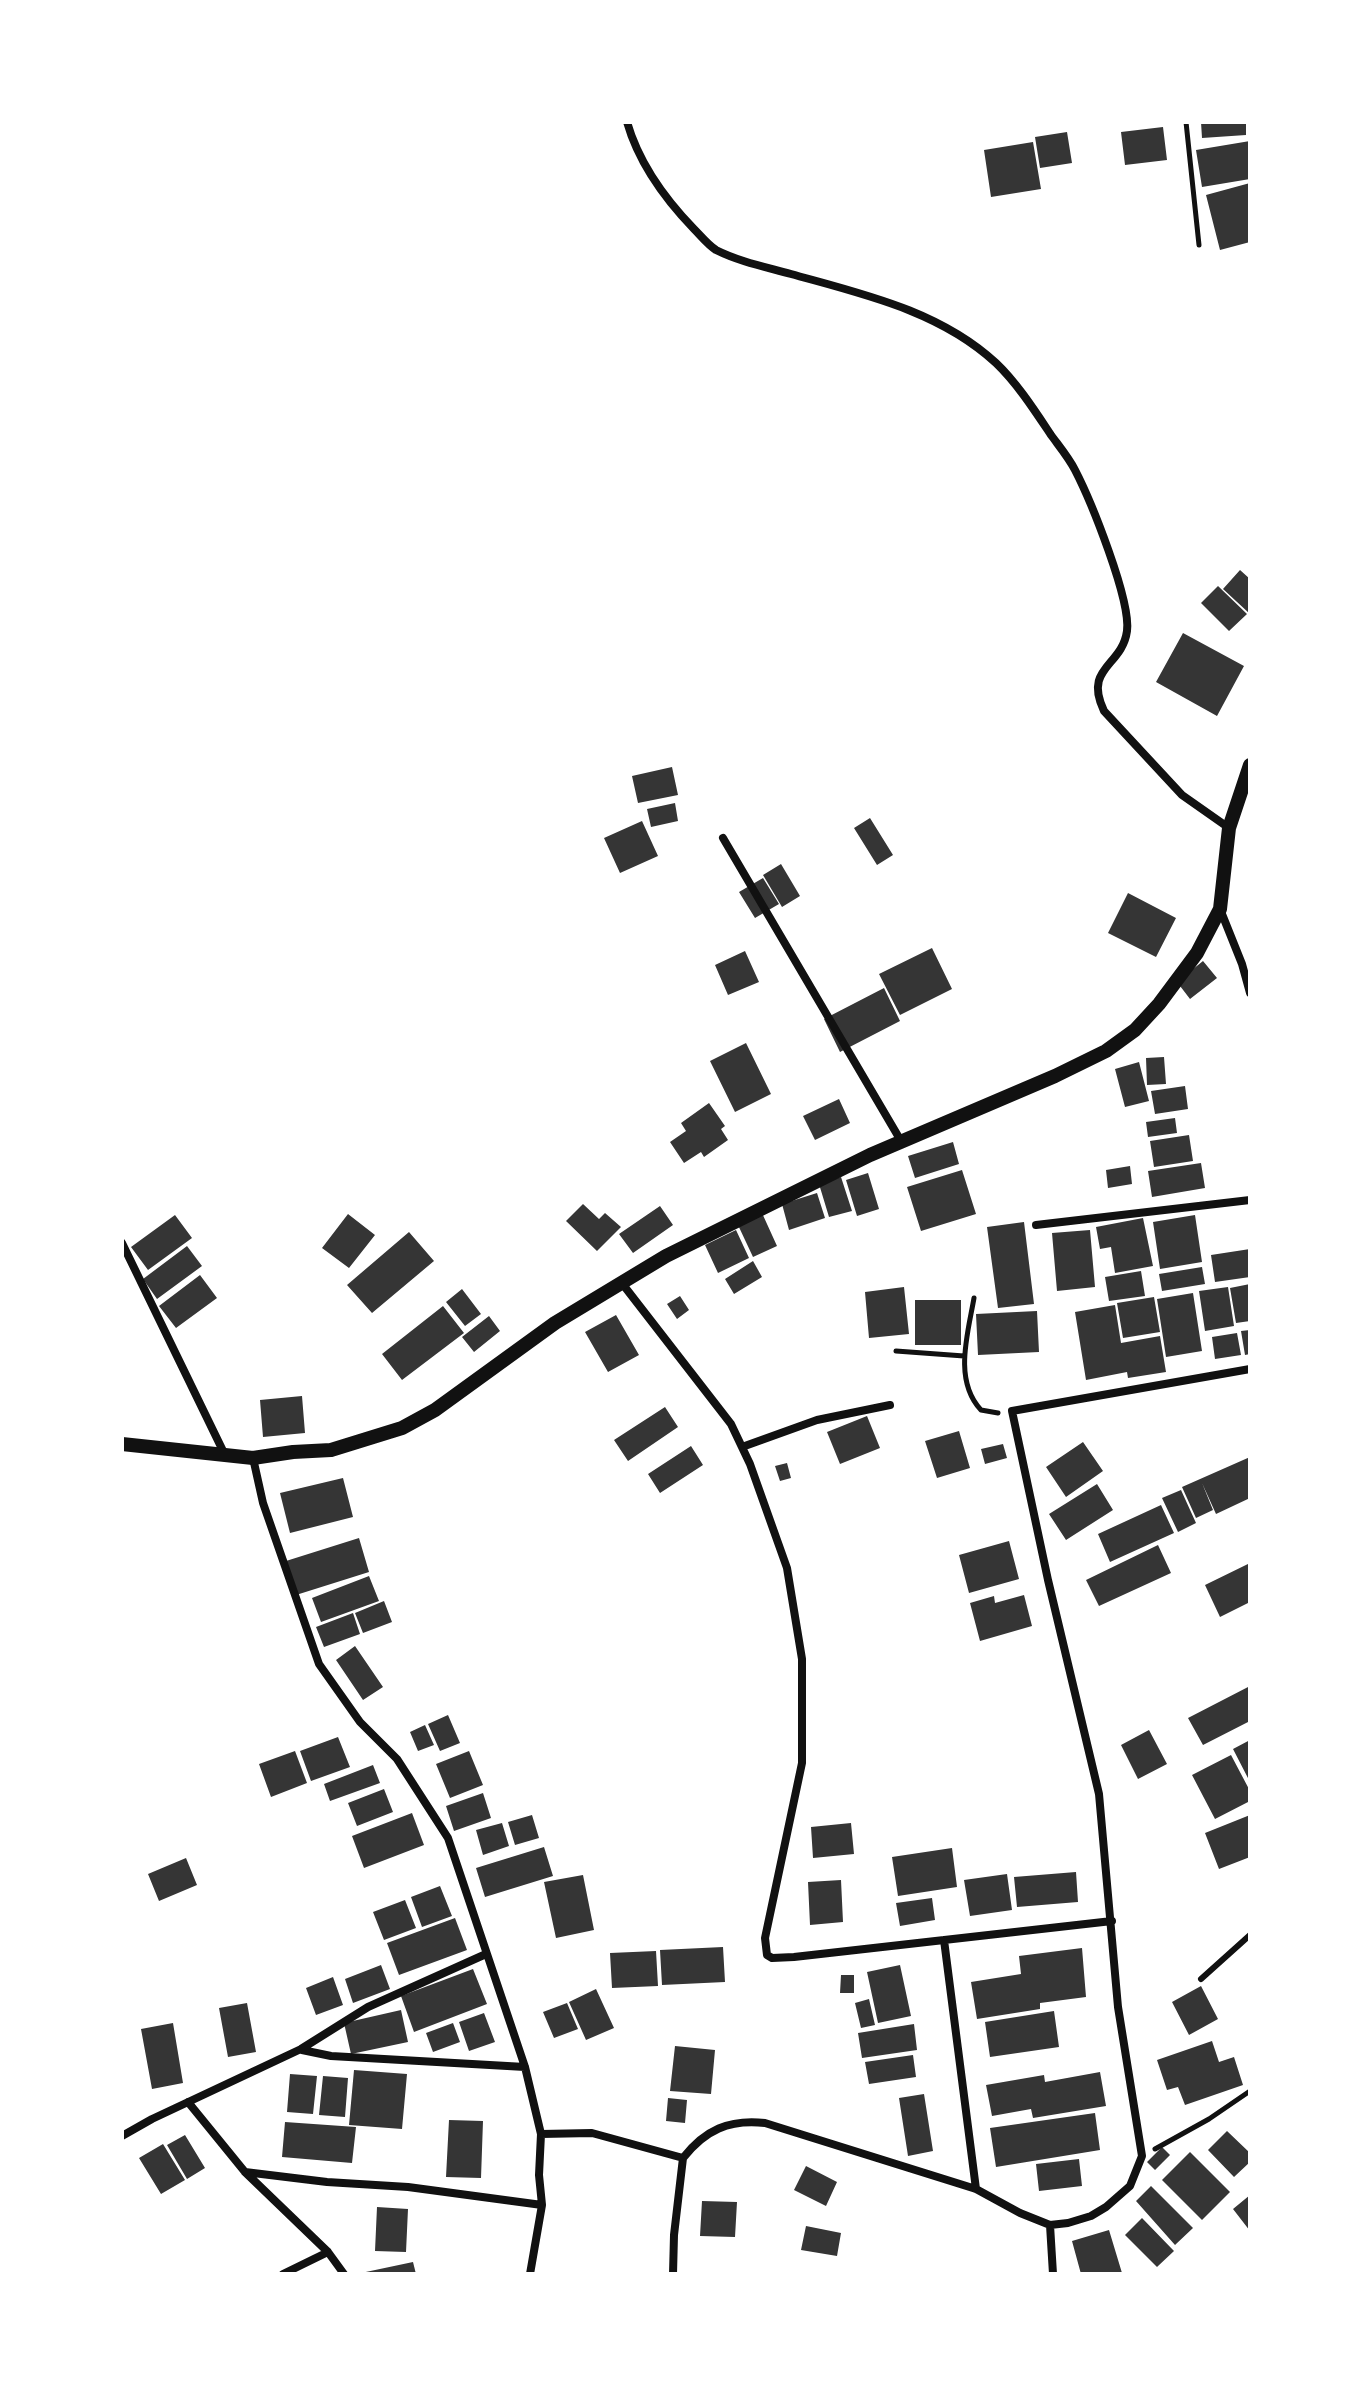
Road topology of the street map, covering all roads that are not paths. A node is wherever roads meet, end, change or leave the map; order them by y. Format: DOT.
graph roads {
  1 [pos="627,122"];
  2 [pos="1250,765"];
  3 [pos="1229,828"];
  4 [pos="723,838"];
  5 [pos="1220,909"];
  6 [pos="1250,993"];
  7 [pos="901,1141"];
  8 [pos="1250,1200"];
  9 [pos="1036,1225"];
  10 [pos="122,1243"];
  11 [pos="621,1282"];
  12 [pos="1250,1369"];
  13 [pos="890,1405"];
  14 [pos="122,1444"];
  15 [pos="742,1447"];
  16 [pos="226,1455"];
  17 [pos="253,1458"];
  18 [pos="1112,1921"];
  19 [pos="1250,1935"];
  20 [pos="944,1940"];
  21 [pos="486,1954"];
  22 [pos="1201,1979"];
  23 [pos="301,2049"];
  24 [pos="525,2067"];
  25 [pos="188,2102"];
  26 [pos="541,2134"];
  27 [pos="122,2136"];
  28 [pos="683,2158"];
  29 [pos="245,2172"];
  30 [pos="976,2189"];
  31 [pos="542,2205"];
  32 [pos="1050,2225"];
  33 [pos="328,2252"];
  34 [pos="283,2274"];
  35 [pos="344,2274"];
  36 [pos="530,2274"];
  37 [pos="673,2274"];
  38 [pos="1053,2274"];
  1 -- 3 [label="street"];
  2 -- 3 [label="street"];
  3 -- 5 [label="street"];
  4 -- 7 [label="street"];
  5 -- 6 [label="street"];
  5 -- 7 [label="street"];
  7 -- 11 [label="street"];
  8 -- 9 [label="street"];
  10 -- 16 [label="street"];
  11 -- 15 [label="street"];
  11 -- 17 [label="street"];
  12 -- 18 [label="street"];
  13 -- 15 [label="street"];
  14 -- 16 [label="street"];
  15 -- 20 [label="street"];
  16 -- 17 [label="street"];
  17 -- 21 [label="street"];
  18 -- 20 [label="street"];
  18 -- 32 [label="street"];
  19 -- 22 [label="lane"];
  20 -- 30 [label="street"];
  21 -- 23 [label="street"];
  21 -- 24 [label="street"];
  23 -- 24 [label="street"];
  23 -- 25 [label="street"];
  24 -- 26 [label="street"];
  25 -- 27 [label="street"];
  25 -- 29 [label="street"];
  26 -- 28 [label="street"];
  26 -- 31 [label="street"];
  28 -- 30 [label="street"];
  28 -- 37 [label="street"];
  29 -- 31 [label="street"];
  29 -- 33 [label="street"];
  30 -- 32 [label="street"];
  31 -- 36 [label="street"];
  32 -- 38 [label="street"];
  33 -- 34 [label="street"];
  33 -- 35 [label="street"];
}
